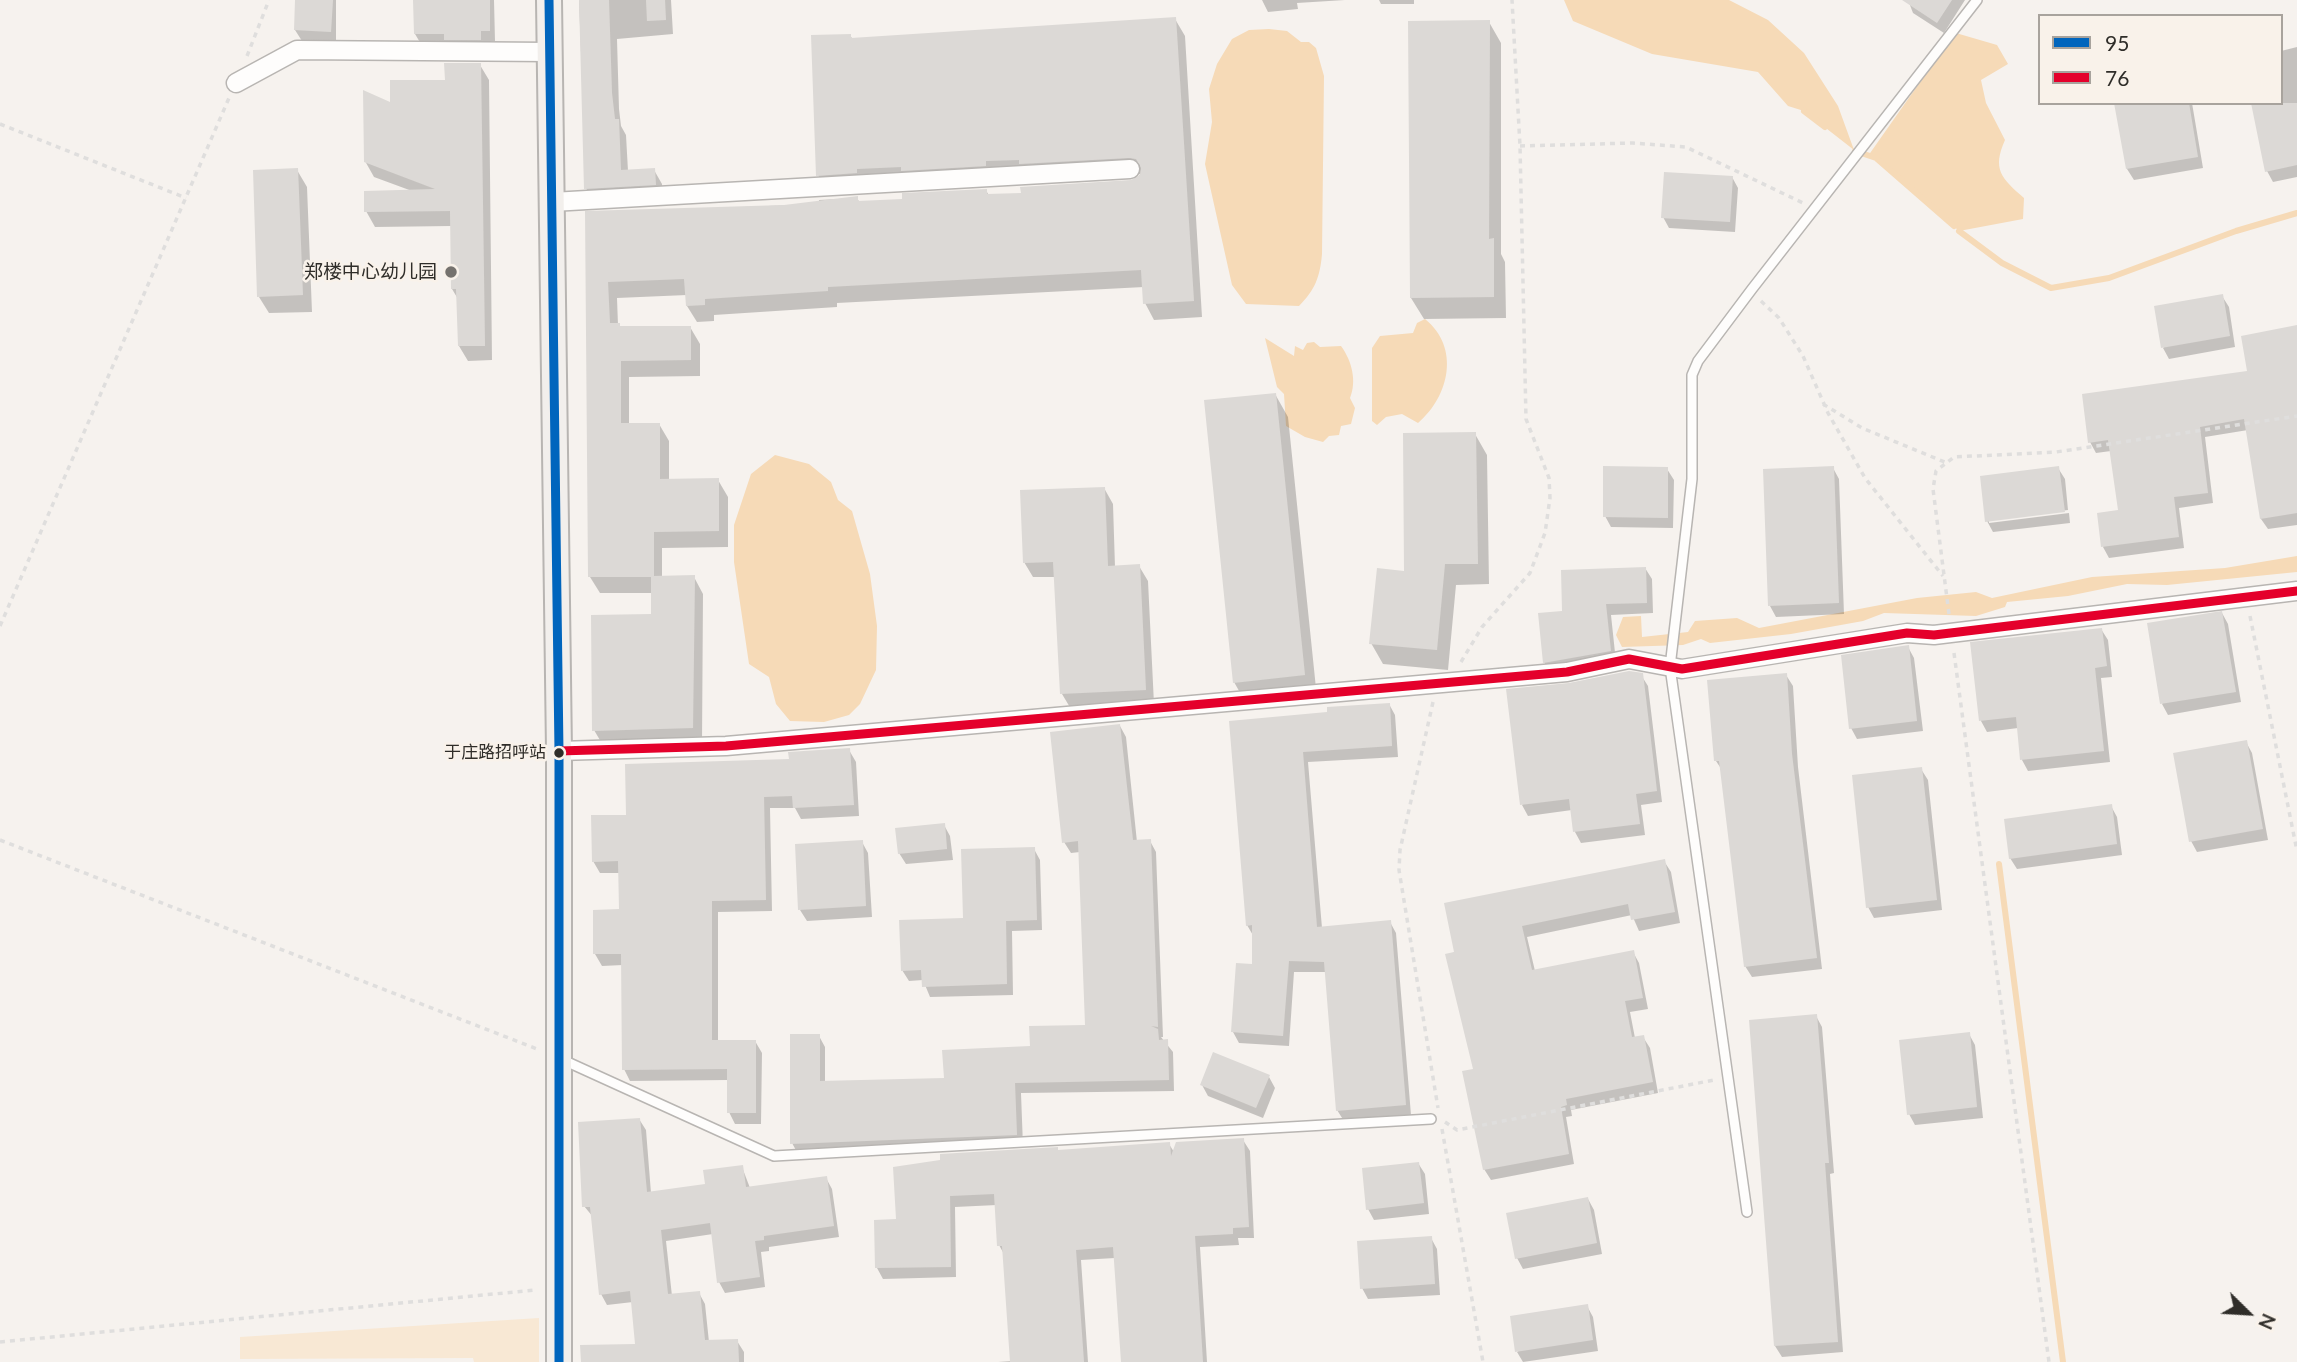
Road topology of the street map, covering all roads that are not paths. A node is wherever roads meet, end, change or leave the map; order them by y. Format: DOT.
graph roads {
  1 [pos="549,0"];
  2 [pos="1977,0"];
  3 [pos="549,52"];
  4 [pos="236,83"];
  5 [pos="1130,169"];
  6 [pos="551,202"];
  7 [pos="2297,590"];
  8 [pos="1670,667"];
  9 [pos="559,751"];
  10 [pos="558,1058"];
  11 [pos="1435,1118"];
  12 [pos="1746,1212"];
  13 [pos="559,1362"];
  1 -- 3 [label="main road"];
  2 -- 8 [label="lane"];
  3 -- 4 [label="street"];
  3 -- 6 [label="main road"];
  5 -- 6 [label="street"];
  6 -- 9 [label="main road"];
  7 -- 8 [label="street"];
  8 -- 9 [label="street"];
  8 -- 12 [label="lane"];
  9 -- 10 [label="main road"];
  10 -- 11 [label="lane"];
  10 -- 13 [label="main road"];
}
